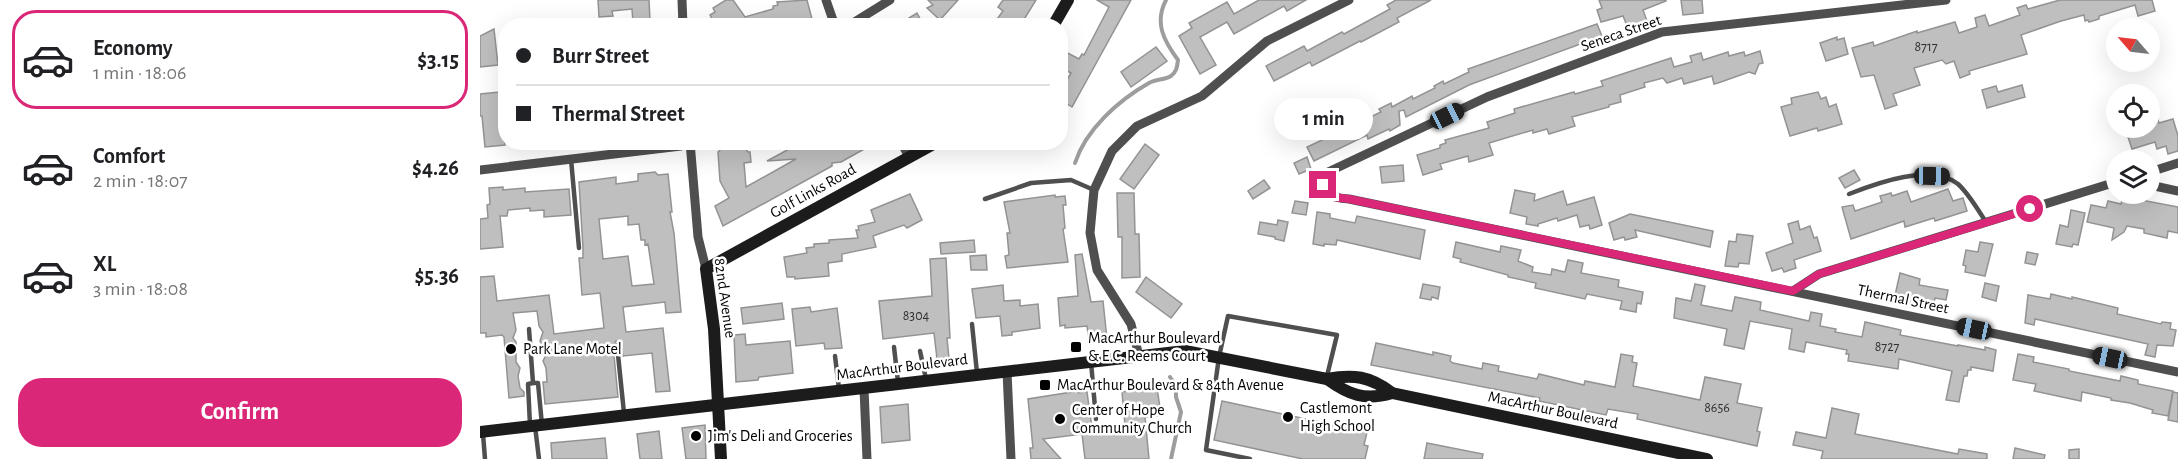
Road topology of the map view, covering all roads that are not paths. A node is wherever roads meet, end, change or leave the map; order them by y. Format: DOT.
graph roads {
  1 [pos="682,0"];
  2 [pos="826,0"];
  3 [pos="890,0"];
  4 [pos="1068,0"];
  5 [pos="1348,0"];
  6 [pos="1946,0"];
  7 [pos="683,18"];
  8 [pos="832,18"];
  9 [pos="861,18"];
  10 [pos="1058,18"];
  11 [pos="647,150"];
  12 [pos="691,150"];
  13 [pos="905,150"];
  14 [pos="923,150"];
  15 [pos="909,158"];
  16 [pos="571,159"];
  17 [pos="480,162"];
  18 [pos="2178,164"];
  19 [pos="2160,169"];
  20 [pos="480,170"];
  21 [pos="1326,173"];
  22 [pos="2106,185"];
  23 [pos="2160,187"];
  24 [pos="1094,190"];
  25 [pos="2178,191"];
  26 [pos="1849,194"];
  27 [pos="985,199"];
  28 [pos="1986,222"];
  29 [pos="579,248"];
  30 [pos="706,269"];
  31 [pos="1793,291"];
  32 [pos="972,324"];
  33 [pos="529,329"];
  34 [pos="617,345"];
  35 [pos="894,347"];
  36 [pos="920,351"];
  37 [pos="835,356"];
  38 [pos="1138,356"];
  39 [pos="1219,357"];
  40 [pos="1091,362"];
  41 [pos="1006,372"];
  42 [pos="2178,372"];
  43 [pos="977,375"];
  44 [pos="1327,379"];
  45 [pos="927,382"];
  46 [pos="535,383"];
  47 [pos="898,385"];
  48 [pos="864,389"];
  49 [pos="839,391"];
  50 [pos="719,405"];
  51 [pos="625,416"];
  52 [pos="1096,419"];
  53 [pos="536,426"];
  54 [pos="481,432"];
  55 [pos="1676,456"];
  56 [pos="485,459"];
  57 [pos="539,459"];
  58 [pos="722,459"];
  59 [pos="867,459"];
  60 [pos="1011,459"];
  61 [pos="1250,459"];
  62 [pos="1707,459"];
  1 -- 7 [label="street"];
  2 -- 8 [label="street"];
  3 -- 9 [label="street"];
  4 -- 10 [label="main road"];
  5 -- 24 [label="street"];
  6 -- 21 [label="street, Seneca Street"];
  11 -- 16 [label="street"];
  12 -- 30 [label="street, 82nd Avenue"];
  13 -- 15 [label="street"];
  14 -- 15 [label="main road, Golf Links Road"];
  15 -- 30 [label="main road, Golf Links Road"];
  16 -- 20 [label="street"];
  16 -- 29 [label="lane"];
  17 -- 20 [label="lane"];
  18 -- 19 [label="street"];
  21 -- 31 [label="street, Thermal Street"];
  22 -- 28 [label="street"];
  23 -- 25 [label="street"];
  24 -- 27 [label="lane"];
  24 -- 38 [label="street"];
  26 -- 28 [label="lane"];
  28 -- 31 [label="street"];
  30 -- 50 [label="main road, 82nd Avenue"];
  31 -- 42 [label="street, Thermal Street"];
  32 -- 43 [label="lane"];
  33 -- 46 [label="lane"];
  34 -- 51 [label="lane"];
  35 -- 47 [label="lane"];
  36 -- 45 [label="lane"];
  37 -- 49 [label="lane"];
  38 -- 39 [label="main road, MacArthur Boulevard"];
  38 -- 40 [label="main road, MacArthur Boulevard"];
  39 -- 44 [label="main road, MacArthur Boulevard"];
  39 -- 44 [label="lane"];
  39 -- 61 [label="lane"];
  40 -- 41 [label="main road, MacArthur Boulevard"];
  40 -- 52 [label="lane"];
  41 -- 43 [label="main road, MacArthur Boulevard"];
  41 -- 60 [label="street"];
  43 -- 45 [label="main road, MacArthur Boulevard"];
  44 -- 55 [label="main road, MacArthur Boulevard"];
  45 -- 47 [label="main road, MacArthur Boulevard"];
  46 -- 53 [label="lane"];
  46 -- 53 [label="lane"];
  47 -- 48 [label="main road, MacArthur Boulevard"];
  48 -- 49 [label="main road, MacArthur Boulevard"];
  48 -- 59 [label="street"];
  49 -- 50 [label="main road, MacArthur Boulevard"];
  50 -- 51 [label="main road, MacArthur Boulevard"];
  50 -- 58 [label="main road, 82nd Avenue"];
  51 -- 53 [label="main road, MacArthur Boulevard"];
  53 -- 54 [label="main road, MacArthur Boulevard"];
  53 -- 57 [label="lane"];
  54 -- 56 [label="lane"];
  55 -- 62 [label="main road, MacArthur Boulevard"];
}
